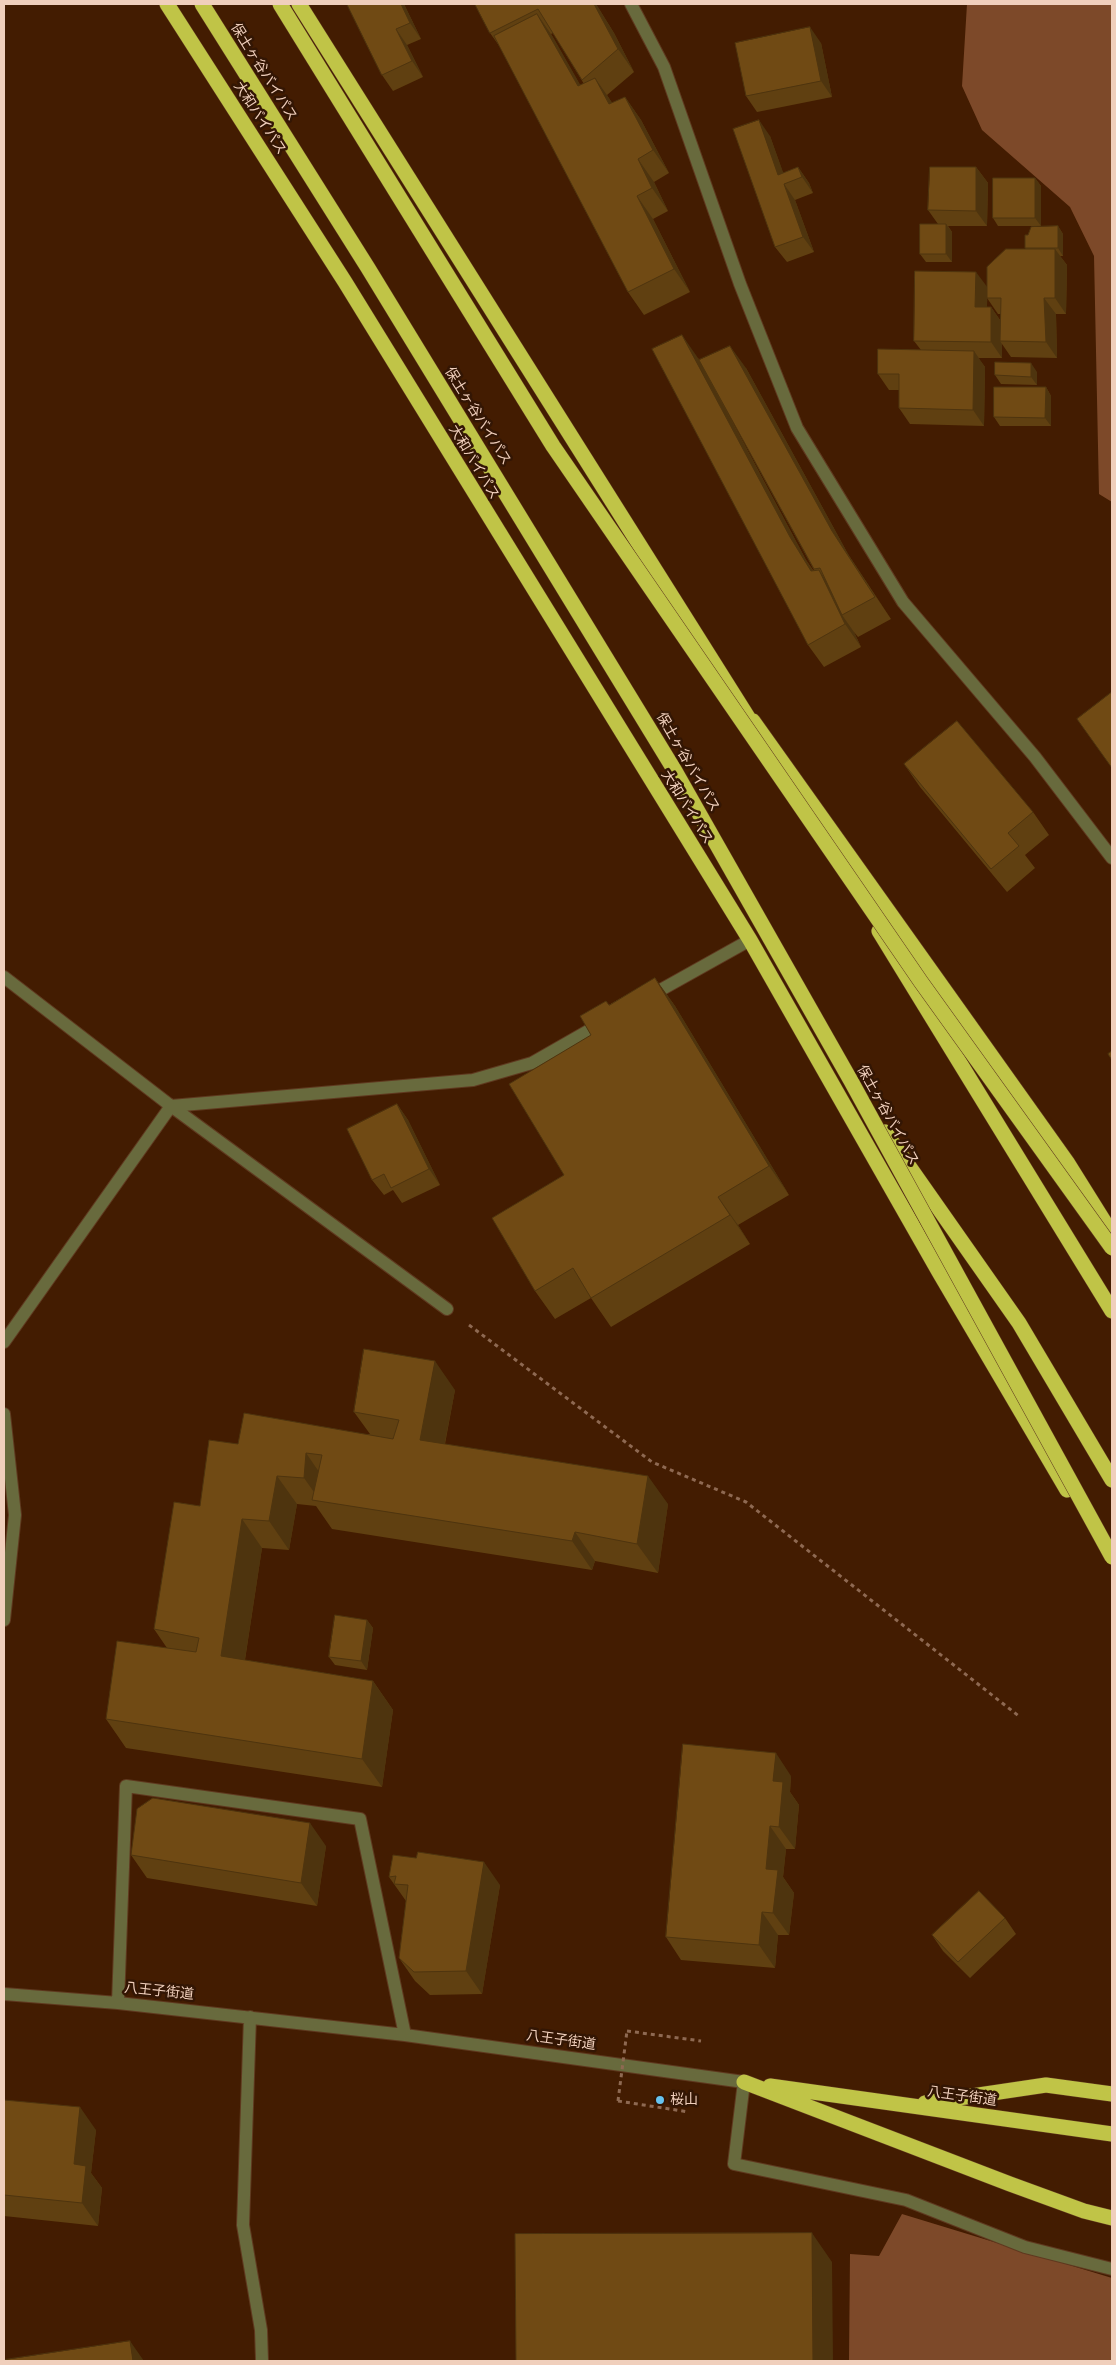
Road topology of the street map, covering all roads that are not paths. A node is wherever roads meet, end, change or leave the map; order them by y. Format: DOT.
graph roads {
  1 [pos="167,4"];
  2 [pos="202,4"];
  3 [pos="280,4"];
  4 [pos="299,4"];
  5 [pos="631,4"];
  6 [pos="729,687"];
  7 [pos="1112,858"];
  8 [pos="750,940"];
  9 [pos="4,977"];
  10 [pos="636,1004"];
  11 [pos="610,1019"];
  12 [pos="171,1106"];
  13 [pos="1112,1234"];
  14 [pos="1112,1248"];
  15 [pos="447,1309"];
  16 [pos="1112,1311"];
  17 [pos="4,1342"];
  18 [pos="4,1414"];
  19 [pos="1112,1480"];
  20 [pos="1112,1557"];
  21 [pos="1112,1560"];
  22 [pos="4,1620"];
  23 [pos="4,1994"];
  24 [pos="118,2003"];
  25 [pos="250,2017"];
  26 [pos="405,2034"];
  27 [pos="744,2082"];
  28 [pos="1112,2094"];
  29 [pos="909,2105"];
  30 [pos="1112,2134"];
  31 [pos="1112,2218"];
  32 [pos="1112,2269"];
  33 [pos="262,2361"];
  1 -- 8 [label="highway, 大和バイパス"];
  2 -- 20 [label="highway, 保土ヶ谷バイパス, bridge"];
  3 -- 14 [label="highway, bridge"];
  4 -- 6 [label="highway"];
  5 -- 7 [label="street"];
  6 -- 13 [label="highway"];
  6 -- 16 [label="highway"];
  8 -- 10 [label="street"];
  8 -- 19 [label="highway"];
  8 -- 21 [label="highway"];
  9 -- 12 [label="street"];
  11 -- 12 [label="street"];
  12 -- 15 [label="street"];
  12 -- 17 [label="street"];
  18 -- 22 [label="street"];
  23 -- 24 [label="street, 八王子街道"];
  24 -- 25 [label="street, 八王子街道"];
  24 -- 26 [label="street"];
  25 -- 26 [label="street, 八王子街道"];
  25 -- 33 [label="street"];
  26 -- 27 [label="street, 八王子街道"];
  27 -- 29 [label="highway, 八王子街道"];
  27 -- 31 [label="highway"];
  27 -- 32 [label="street"];
  28 -- 29 [label="highway"];
  29 -- 30 [label="highway, 八王子街道"];
}
